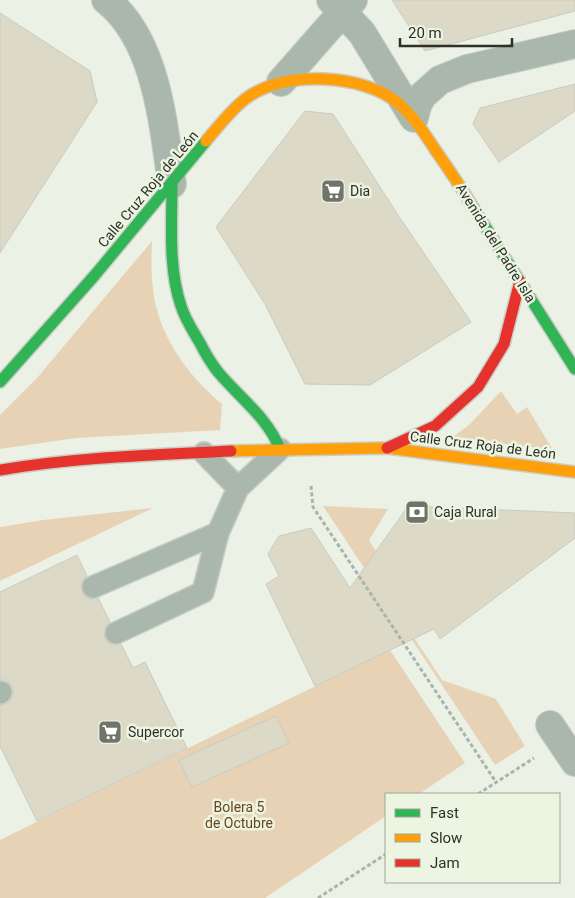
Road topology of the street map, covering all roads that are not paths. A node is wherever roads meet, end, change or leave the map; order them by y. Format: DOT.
graph roads {
  1 [pos="106,0"];
  2 [pos="342,4"];
  3 [pos="575,44"];
  4 [pos="281,82"];
  5 [pos="353,82"];
  6 [pos="414,118"];
  7 [pos="172,184"];
  8 [pos="520,281"];
  9 [pos="575,369"];
  10 [pos="0,382"];
  11 [pos="387,448"];
  12 [pos="280,449"];
  13 [pos="204,453"];
  14 [pos="0,470"];
  15 [pos="575,472"];
  16 [pos="238,488"];
  17 [pos="218,533"];
  18 [pos="93,588"];
  19 [pos="116,633"];
  20 [pos="550,725"];
  21 [pos="575,762"];
  1 -- 7 [label="street"];
  2 -- 4 [label="street"];
  2 -- 6 [label="street, Avenida del Padre Isla"];
  3 -- 6 [label="street"];
  4 -- 5 [label="main road, Calle Cruz Roja de León"];
  4 -- 7 [label="main road, Calle Cruz Roja de León"];
  5 -- 6 [label="main road, Avenida del Padre Isla"];
  6 -- 8 [label="main road, Avenida del Padre Isla"];
  7 -- 10 [label="main road, Calle Cruz Roja de León"];
  7 -- 12 [label="main road"];
  8 -- 9 [label="main road, Avenida del Padre Isla"];
  8 -- 11 [label="main road, Calle Cruz Roja de León"];
  11 -- 12 [label="main road, Calle Cruz Roja de León"];
  11 -- 15 [label="main road, Calle Cruz Roja de León"];
  12 -- 13 [label="main road, Calle Cruz Roja de León"];
  12 -- 16 [label="lane"];
  13 -- 14 [label="main road, Calle Cruz Roja de León"];
  13 -- 16 [label="lane"];
  16 -- 17 [label="lane"];
  17 -- 18 [label="lane"];
  17 -- 19 [label="lane"];
  20 -- 21 [label="street"];
}
